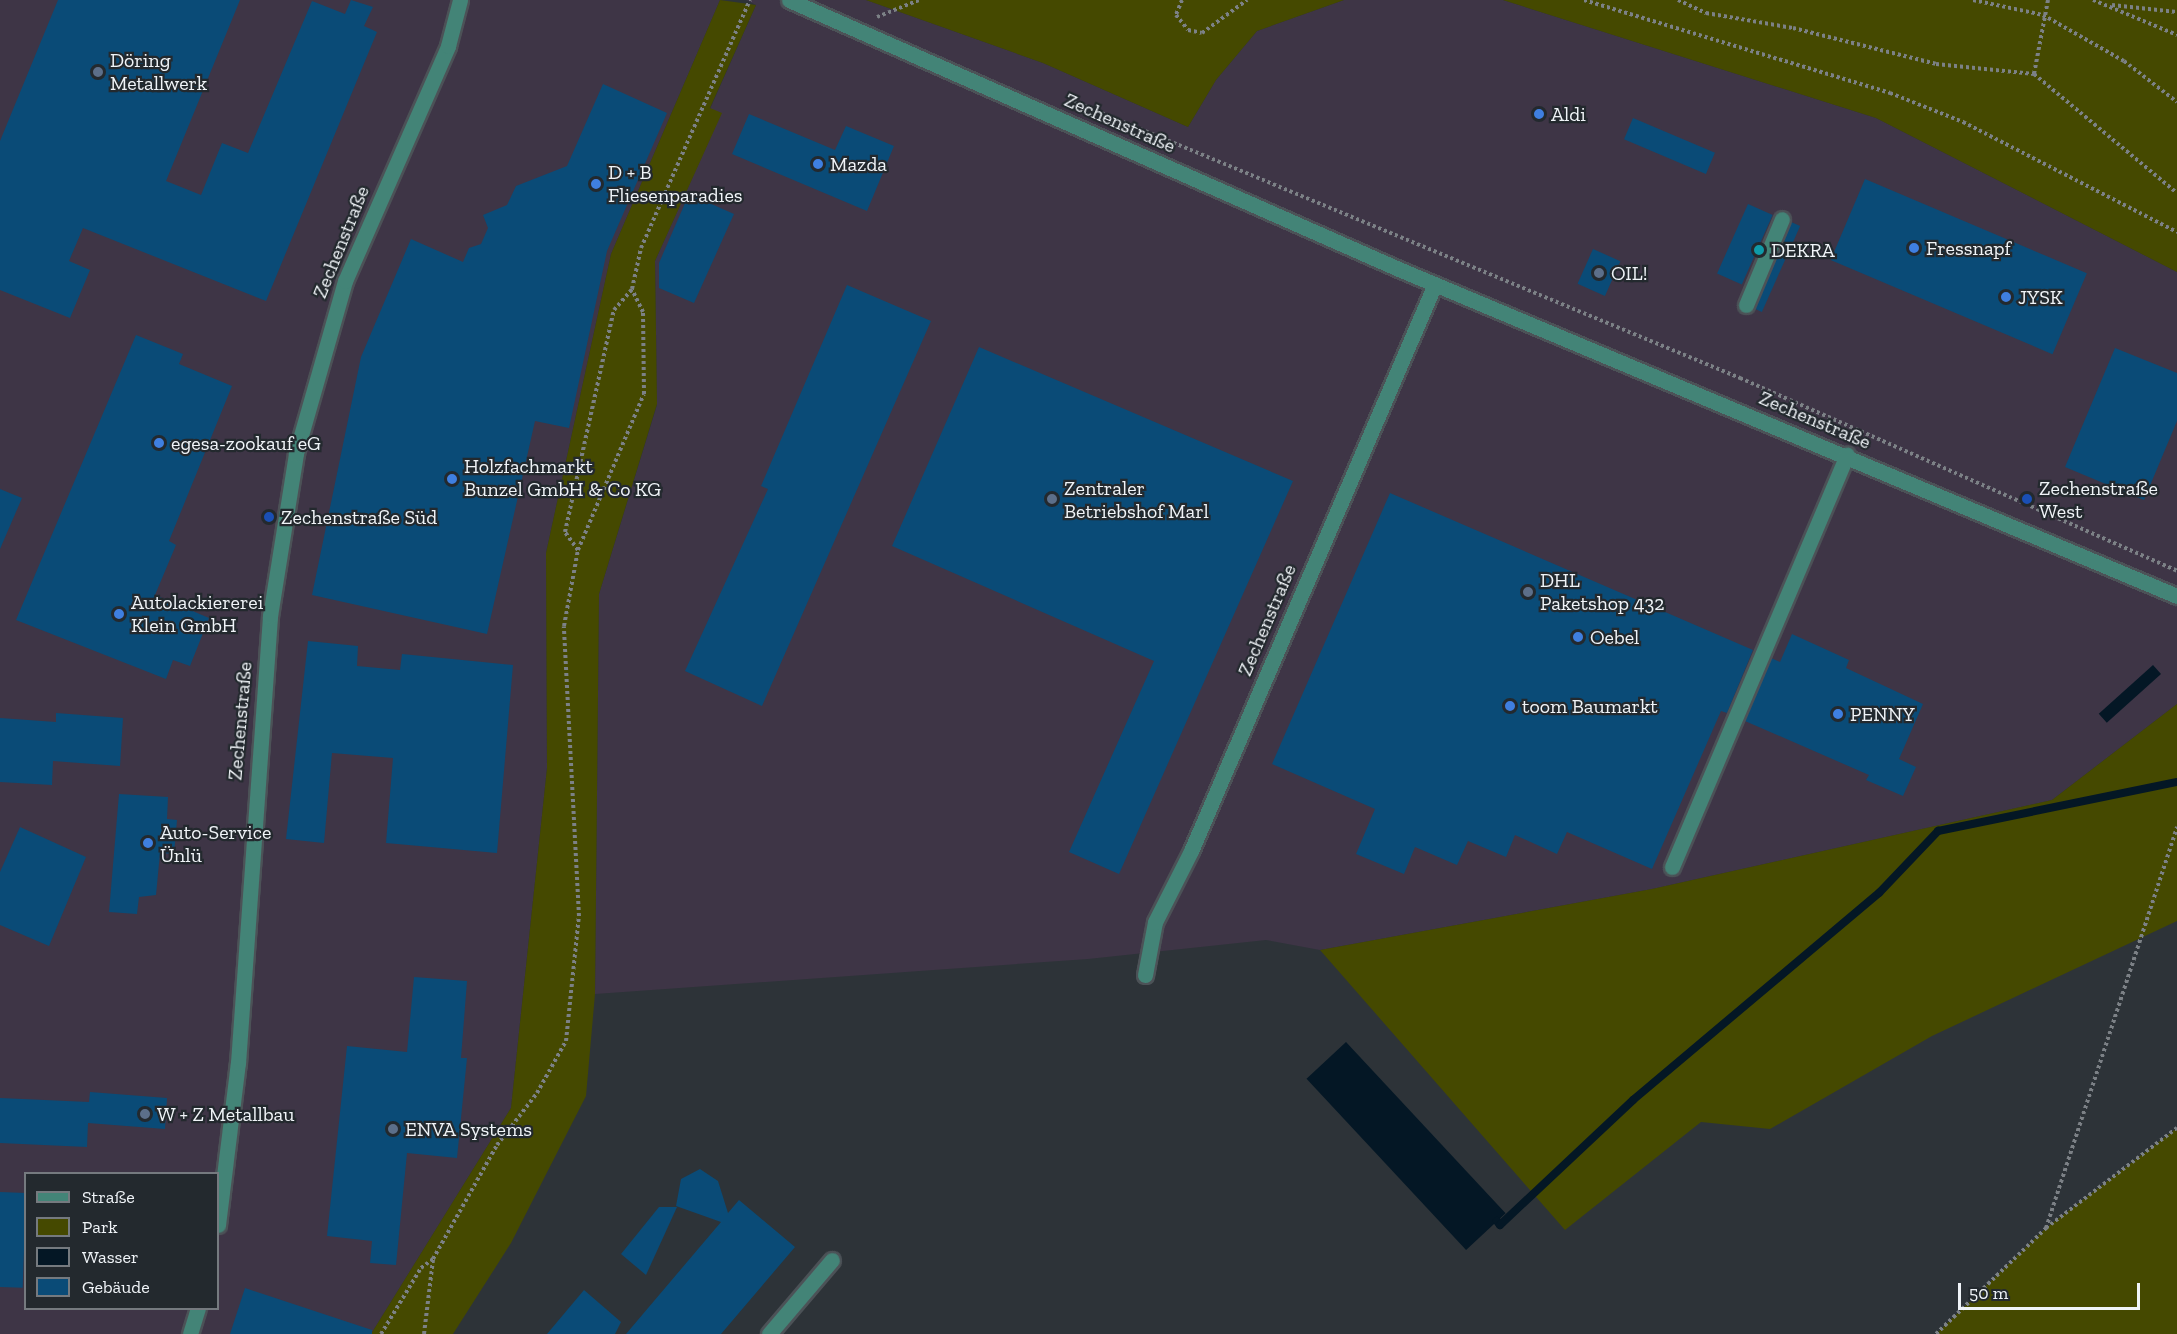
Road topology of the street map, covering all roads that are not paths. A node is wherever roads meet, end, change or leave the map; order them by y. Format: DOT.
graph roads {
  1 [pos="460,0"];
  2 [pos="789,0"];
  3 [pos="1782,219"];
  4 [pos="1435,284"];
  5 [pos="1746,305"];
  6 [pos="1847,455"];
  7 [pos="2177,596"];
  8 [pos="1672,867"];
  9 [pos="1144,975"];
  10 [pos="219,1217"];
  11 [pos="832,1260"];
  12 [pos="197,1310"];
  13 [pos="190,1334"];
  14 [pos="769,1334"];
  1 -- 10 [label="street, Zechenstraße"];
  2 -- 4 [label="street, Zechenstraße"];
  3 -- 5 [label="street"];
  4 -- 6 [label="street, Zechenstraße"];
  4 -- 9 [label="street, Zechenstraße"];
  6 -- 7 [label="street, Zechenstraße"];
  6 -- 8 [label="street"];
  11 -- 14 [label="street"];
  12 -- 13 [label="street"];
}
